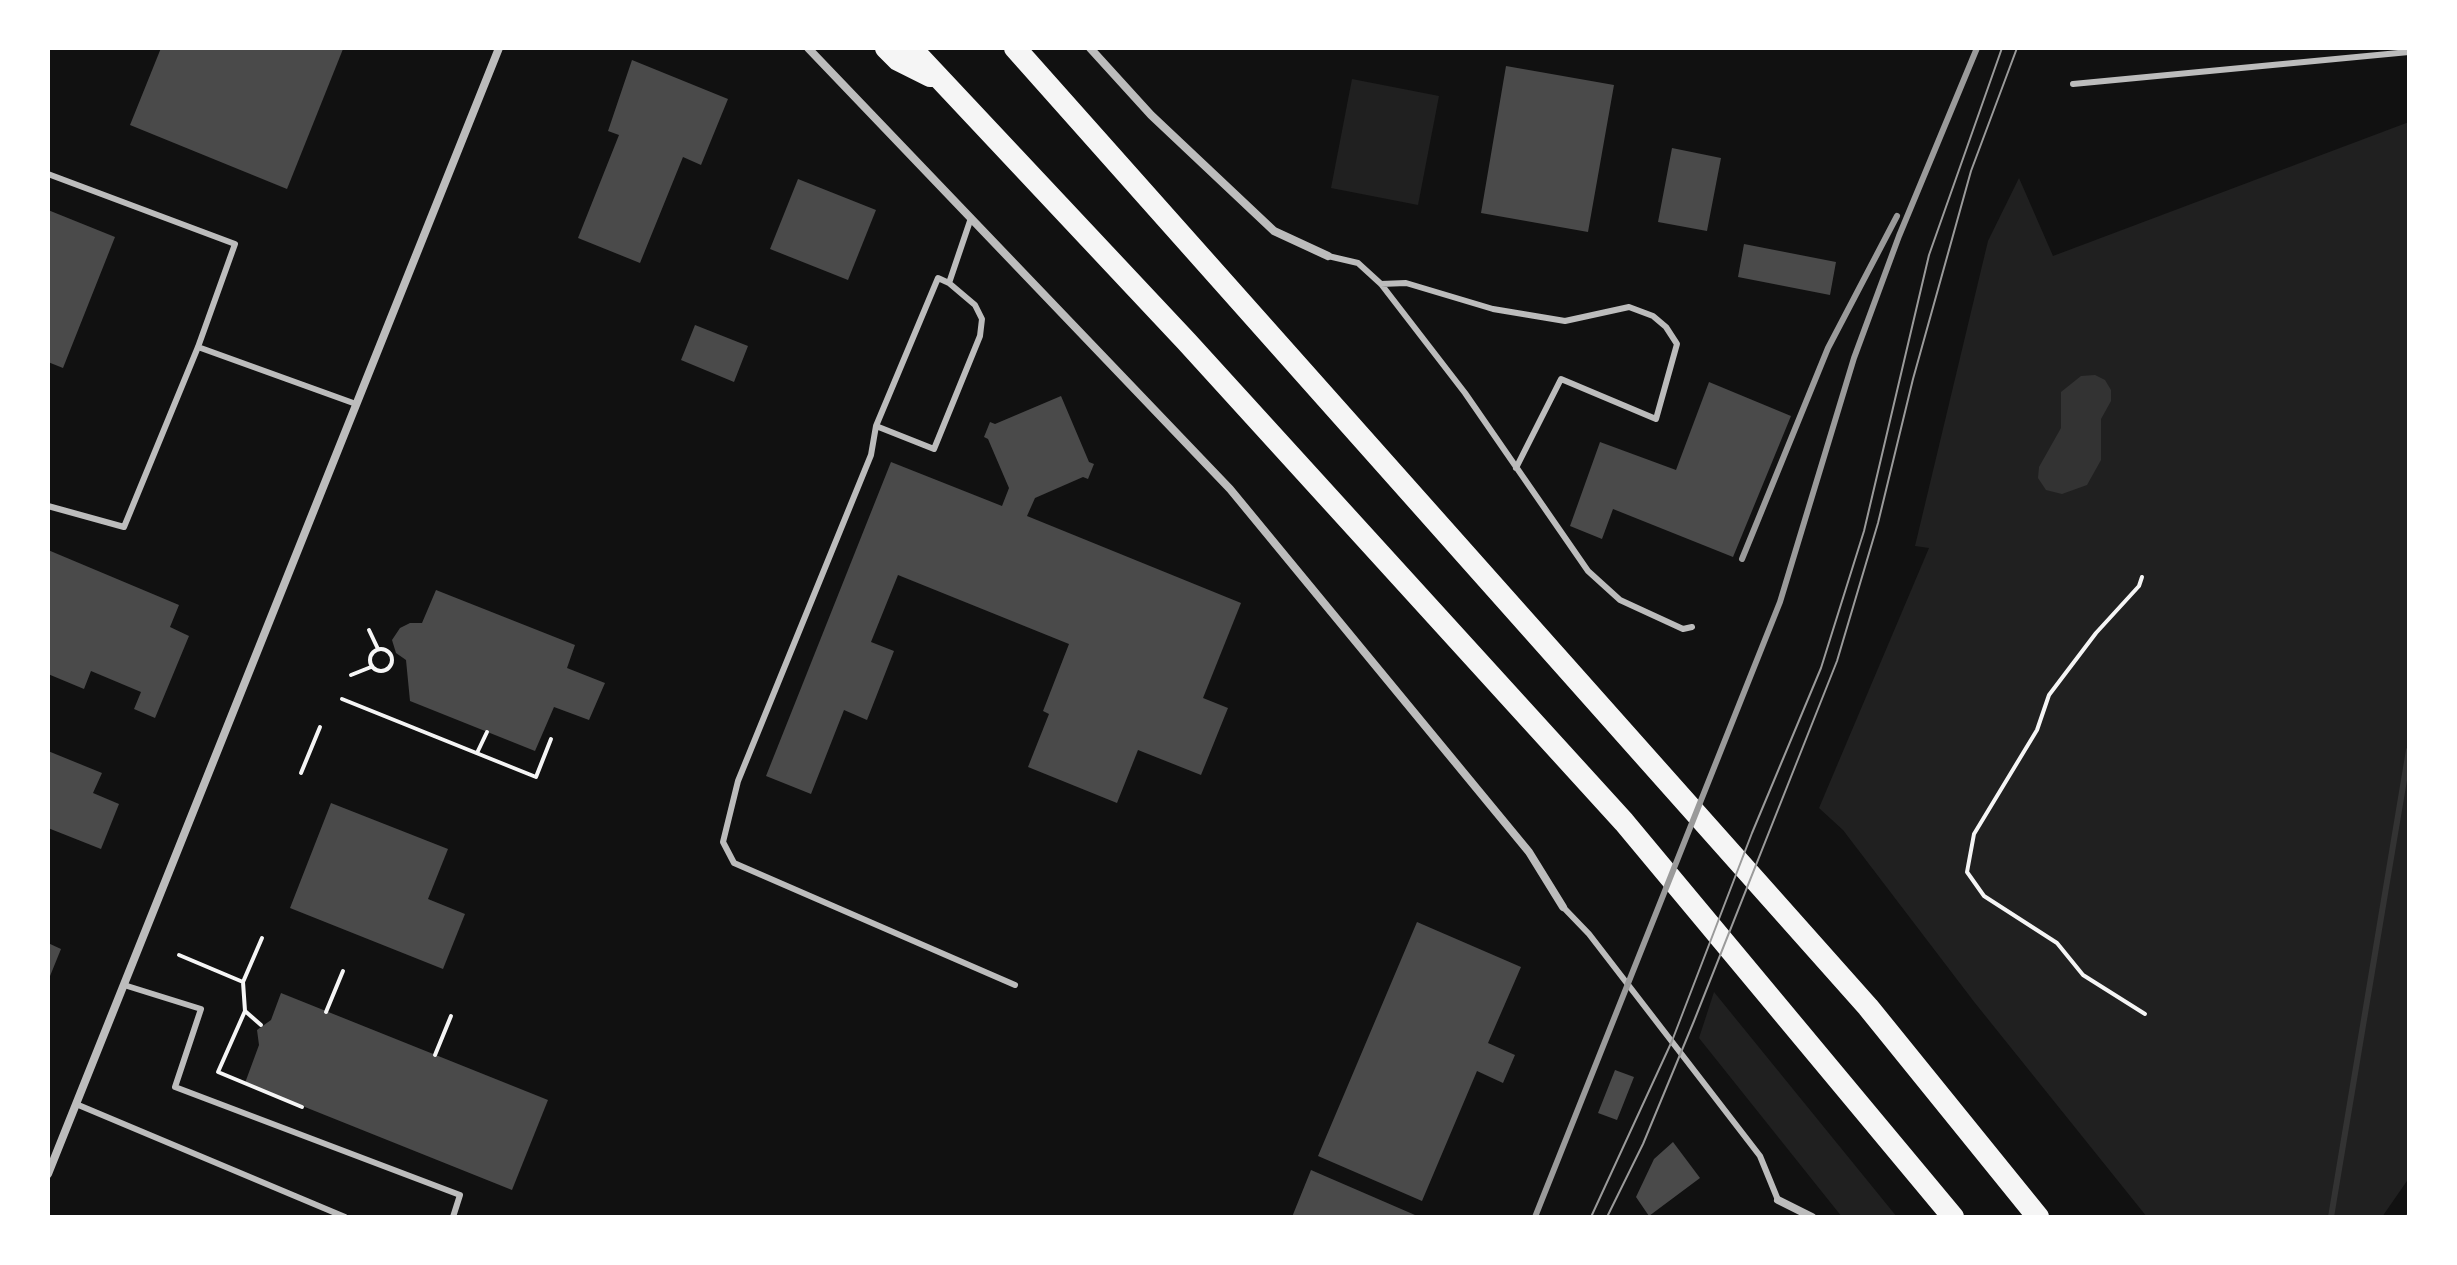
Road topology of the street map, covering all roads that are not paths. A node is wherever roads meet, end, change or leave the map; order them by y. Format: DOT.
graph roads {
  1 [pos="499,48"];
  2 [pos="808,48"];
  3 [pos="886,48"];
  4 [pos="911,48"];
  5 [pos="1015,48"];
  6 [pos="1090,48"];
  7 [pos="2409,52"];
  8 [pos="941,82"];
  9 [pos="2073,84"];
  10 [pos="48,174"];
  11 [pos="971,218"];
  12 [pos="1328,256"];
  13 [pos="949,283"];
  14 [pos="1381,284"];
  15 [pos="198,347"];
  16 [pos="356,404"];
  17 [pos="876,426"];
  18 [pos="1516,468"];
  19 [pos="48,506"];
  20 [pos="1692,627"];
  21 [pos="1563,907"];
  22 [pos="124,985"];
  23 [pos="1015,985"];
  24 [pos="76,1104"];
  25 [pos="48,1174"];
  26 [pos="1778,1200"];
  27 [pos="345,1217"];
  28 [pos="453,1217"];
  29 [pos="1812,1217"];
  30 [pos="1953,1217"];
  31 [pos="2038,1217"];
  1 -- 16 [label="street"];
  2 -- 11 [label="street"];
  3 -- 8 [label="highway"];
  4 -- 8 [label="highway"];
  5 -- 31 [label="highway"];
  6 -- 12 [label="street"];
  7 -- 9 [label="lane"];
  8 -- 30 [label="highway"];
  10 -- 15 [label="lane"];
  11 -- 13 [label="lane"];
  11 -- 21 [label="street"];
  12 -- 14 [label="lane"];
  13 -- 17 [label="lane"];
  13 -- 17 [label="lane"];
  14 -- 18 [label="lane"];
  14 -- 18 [label="lane"];
  15 -- 16 [label="lane"];
  15 -- 19 [label="lane"];
  16 -- 22 [label="street"];
  17 -- 23 [label="lane"];
  18 -- 20 [label="lane"];
  21 -- 26 [label="lane"];
  22 -- 24 [label="street"];
  22 -- 28 [label="lane"];
  24 -- 25 [label="street"];
  24 -- 27 [label="lane"];
  26 -- 29 [label="street"];
}
